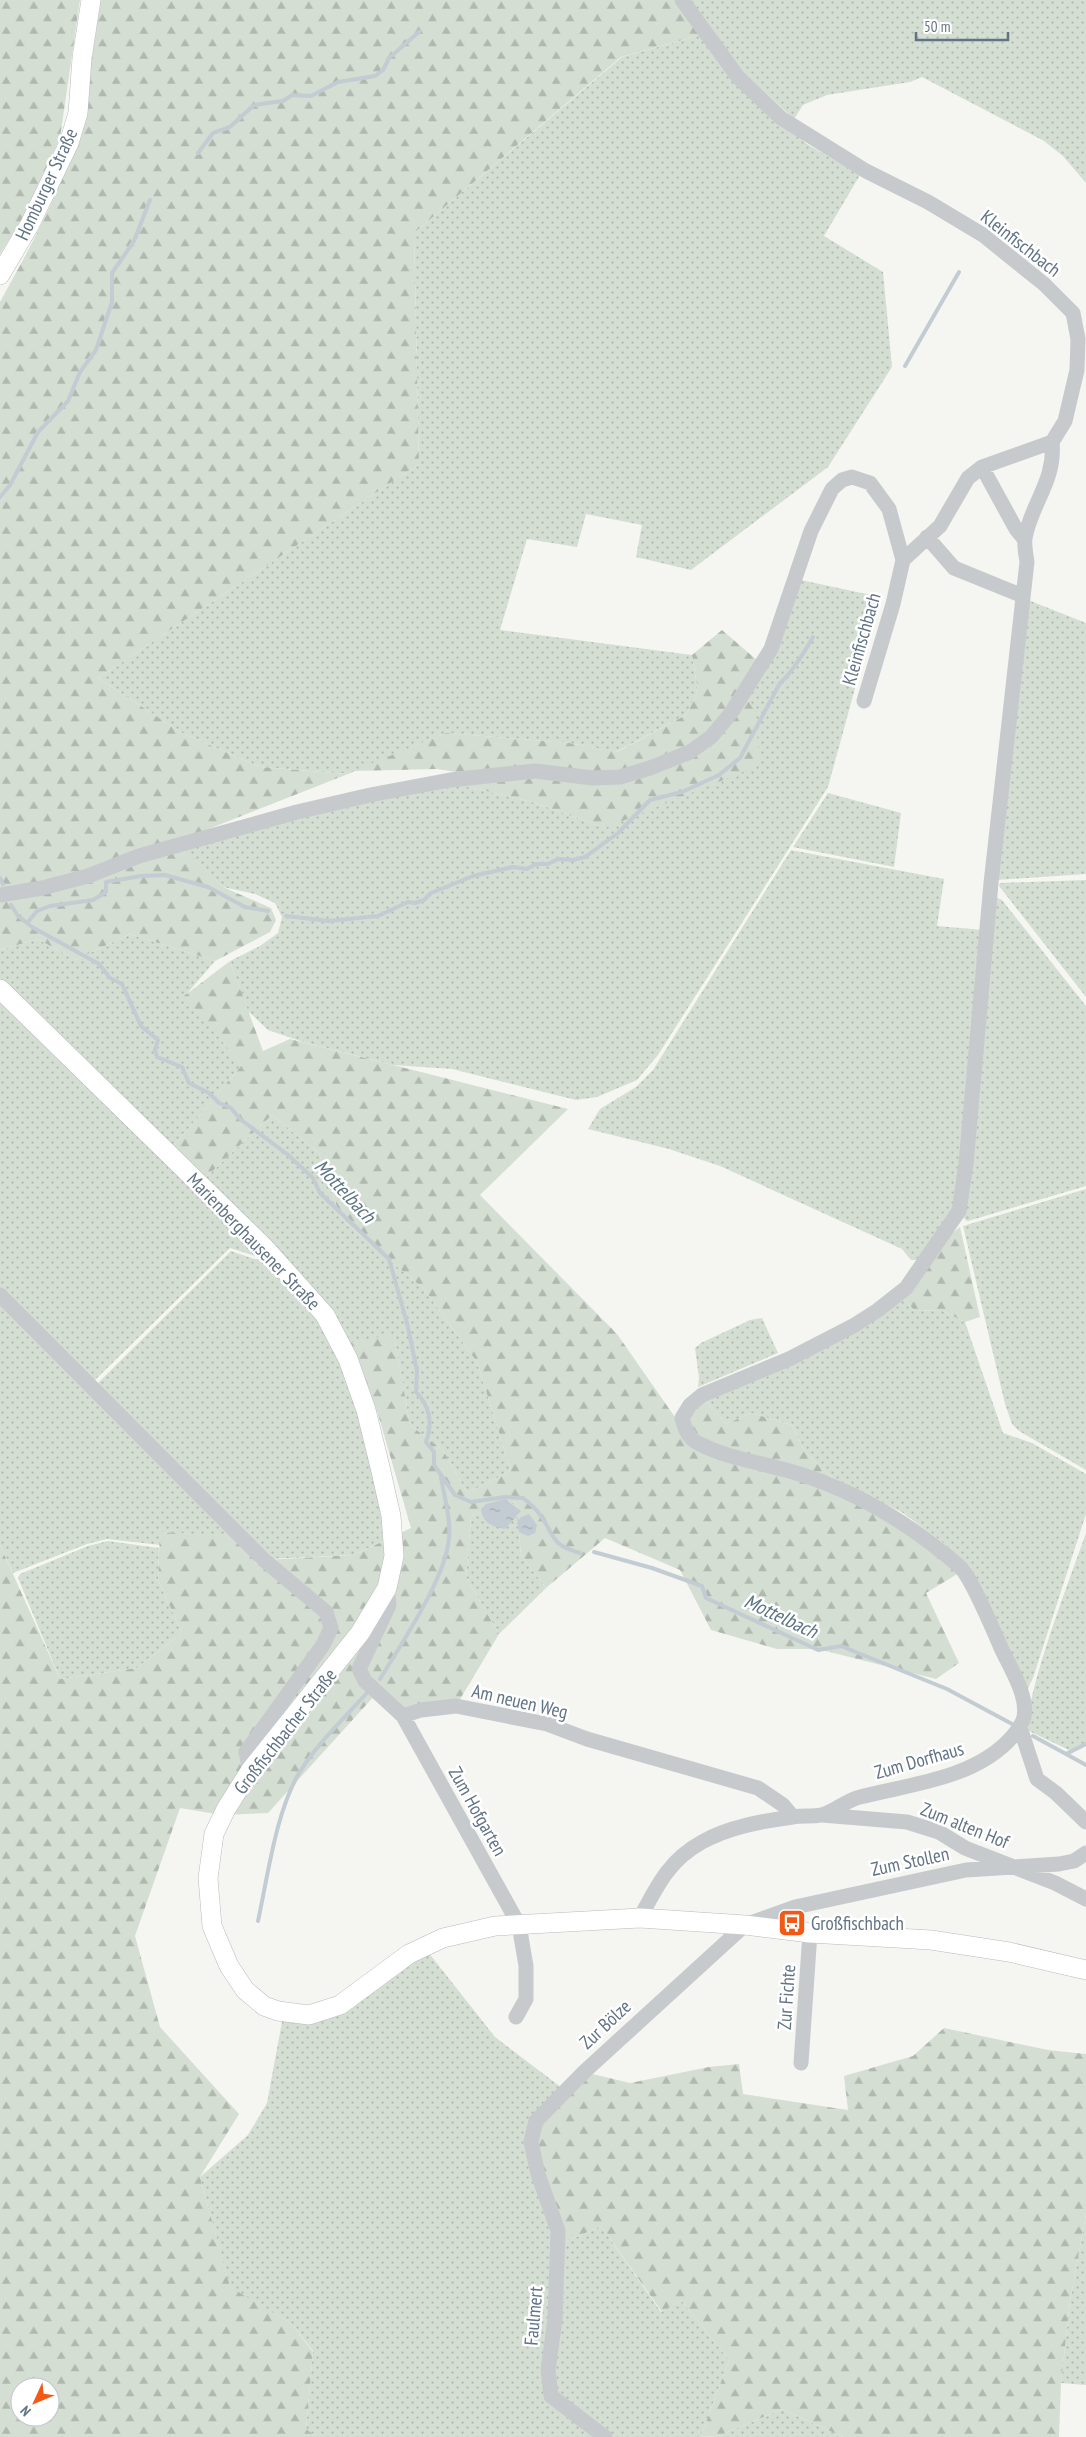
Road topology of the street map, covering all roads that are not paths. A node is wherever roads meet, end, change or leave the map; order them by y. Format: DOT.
graph roads {
  1 [pos="91,0"];
  2 [pos="682,0"];
  3 [pos="0,275"];
  4 [pos="1052,442"];
  5 [pos="982,467"];
  6 [pos="927,537"];
  7 [pos="1025,540"];
  8 [pos="903,560"];
  9 [pos="1022,596"];
  10 [pos="864,701"];
  11 [pos="0,895"];
  12 [pos="0,989"];
  13 [pos="0,1295"];
  14 [pos="387,1588"];
  15 [pos="403,1716"];
  16 [pos="1020,1727"];
  17 [pos="250,1771"];
  18 [pos="821,1815"];
  19 [pos="794,1816"];
  20 [pos="1086,1822"];
  21 [pos="1086,1853"];
  22 [pos="1012,1865"];
  23 [pos="1086,1899"];
  24 [pos="640,1918"];
  25 [pos="519,1925"];
  26 [pos="745,1925"];
  27 [pos="810,1934"];
  28 [pos="1086,1970"];
  29 [pos="516,2017"];
  30 [pos="801,2063"];
  31 [pos="538,2174"];
  32 [pos="605,2437"];
  1 -- 3 [label="main road, Homburger Straße"];
  2 -- 4 [label="street, Kleinfischbach"];
  4 -- 5 [label="street"];
  4 -- 7 [label="street"];
  5 -- 6 [label="street"];
  5 -- 7 [label="street"];
  6 -- 8 [label="street"];
  6 -- 9 [label="street"];
  7 -- 9 [label="street"];
  8 -- 10 [label="street, Kleinfischbach"];
  8 -- 11 [label="street, Kleinfischbach"];
  9 -- 16 [label="street"];
  12 -- 14 [label="main road, Marienberghausener Straße"];
  13 -- 17 [label="street"];
  14 -- 15 [label="street"];
  14 -- 17 [label="main road, Großfischbacher Straße"];
  15 -- 19 [label="street, Am neuen Weg"];
  15 -- 25 [label="street, Zum Hofgarten"];
  16 -- 18 [label="street, Zum Dorfhaus"];
  16 -- 20 [label="street"];
  17 -- 25 [label="main road, Großfischbacher Straße"];
  18 -- 19 [label="street, Zum Dorfhaus"];
  18 -- 22 [label="street, Zum alten Hof"];
  19 -- 24 [label="street, Zum Dorfhaus"];
  21 -- 22 [label="street, Zum Stollen"];
  22 -- 23 [label="street, Zum alten Hof"];
  22 -- 26 [label="street, Zum Stollen"];
  24 -- 25 [label="main road, Großfischbacher Straße"];
  24 -- 26 [label="main road, Großfischbacher Straße"];
  25 -- 29 [label="street"];
  26 -- 27 [label="main road, Großfischbacher Straße"];
  26 -- 31 [label="street, Zur Bölze"];
  27 -- 28 [label="main road, Großfischbacher Straße"];
  27 -- 30 [label="street, Zur Fichte"];
  31 -- 32 [label="street, Faulmert"];
}
